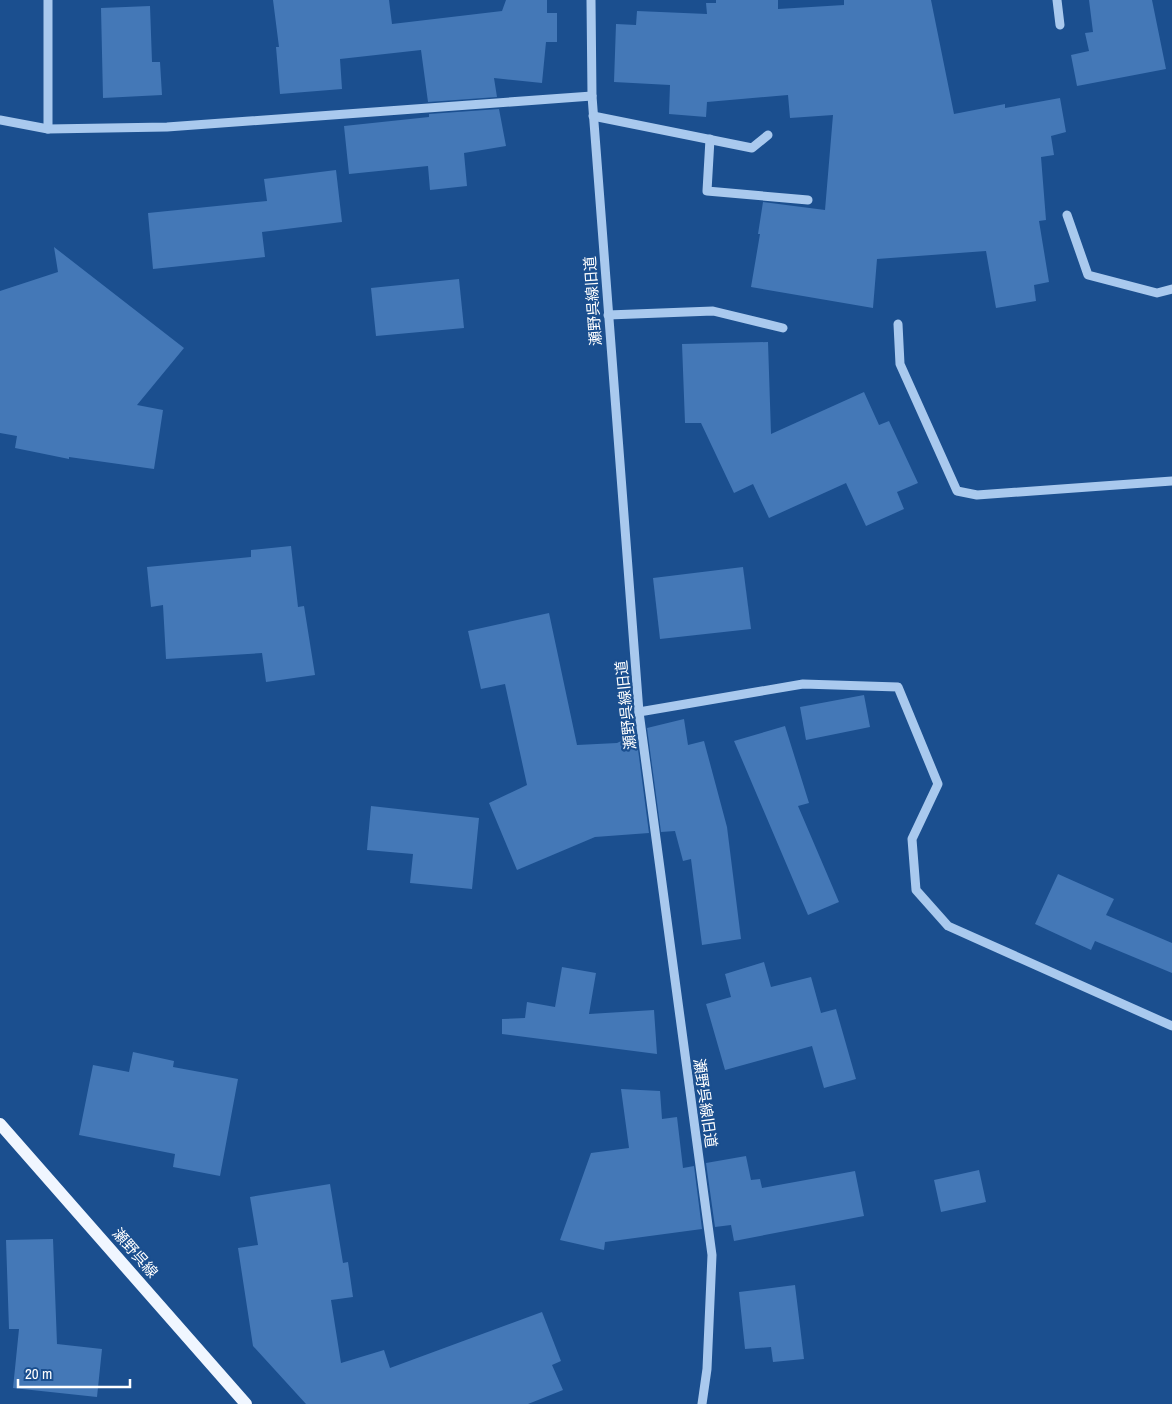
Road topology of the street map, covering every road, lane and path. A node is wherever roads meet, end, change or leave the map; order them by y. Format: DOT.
graph roads {
  1 [pos="48,0"];
  2 [pos="591,0"];
  3 [pos="1057,0"];
  4 [pos="1060,26"];
  5 [pos="592,96"];
  6 [pos="593,116"];
  7 [pos="0,120"];
  8 [pos="48,129"];
  9 [pos="768,135"];
  10 [pos="710,139"];
  11 [pos="808,200"];
  12 [pos="1067,215"];
  13 [pos="1172,289"];
  14 [pos="608,315"];
  15 [pos="898,324"];
  16 [pos="783,328"];
  17 [pos="1172,481"];
  18 [pos="639,712"];
  19 [pos="1172,1026"];
  20 [pos="0,1124"];
  21 [pos="246,1404"];
  22 [pos="702,1404"];
  1 -- 8 [label="street"];
  2 -- 5 [label="street, 瀬野呉線旧道"];
  3 -- 4 [label="street"];
  5 -- 6 [label="street, 瀬野呉線旧道"];
  5 -- 8 [label="street"];
  6 -- 10 [label="street"];
  6 -- 14 [label="street, 瀬野呉線旧道"];
  7 -- 8 [label="street"];
  9 -- 10 [label="street"];
  10 -- 11 [label="street"];
  12 -- 13 [label="street"];
  14 -- 16 [label="street"];
  14 -- 18 [label="street, 瀬野呉線旧道"];
  15 -- 17 [label="street"];
  18 -- 19 [label="street"];
  18 -- 22 [label="street, 瀬野呉線旧道"];
  20 -- 21 [label="main road, 瀬野呉線"];
}
